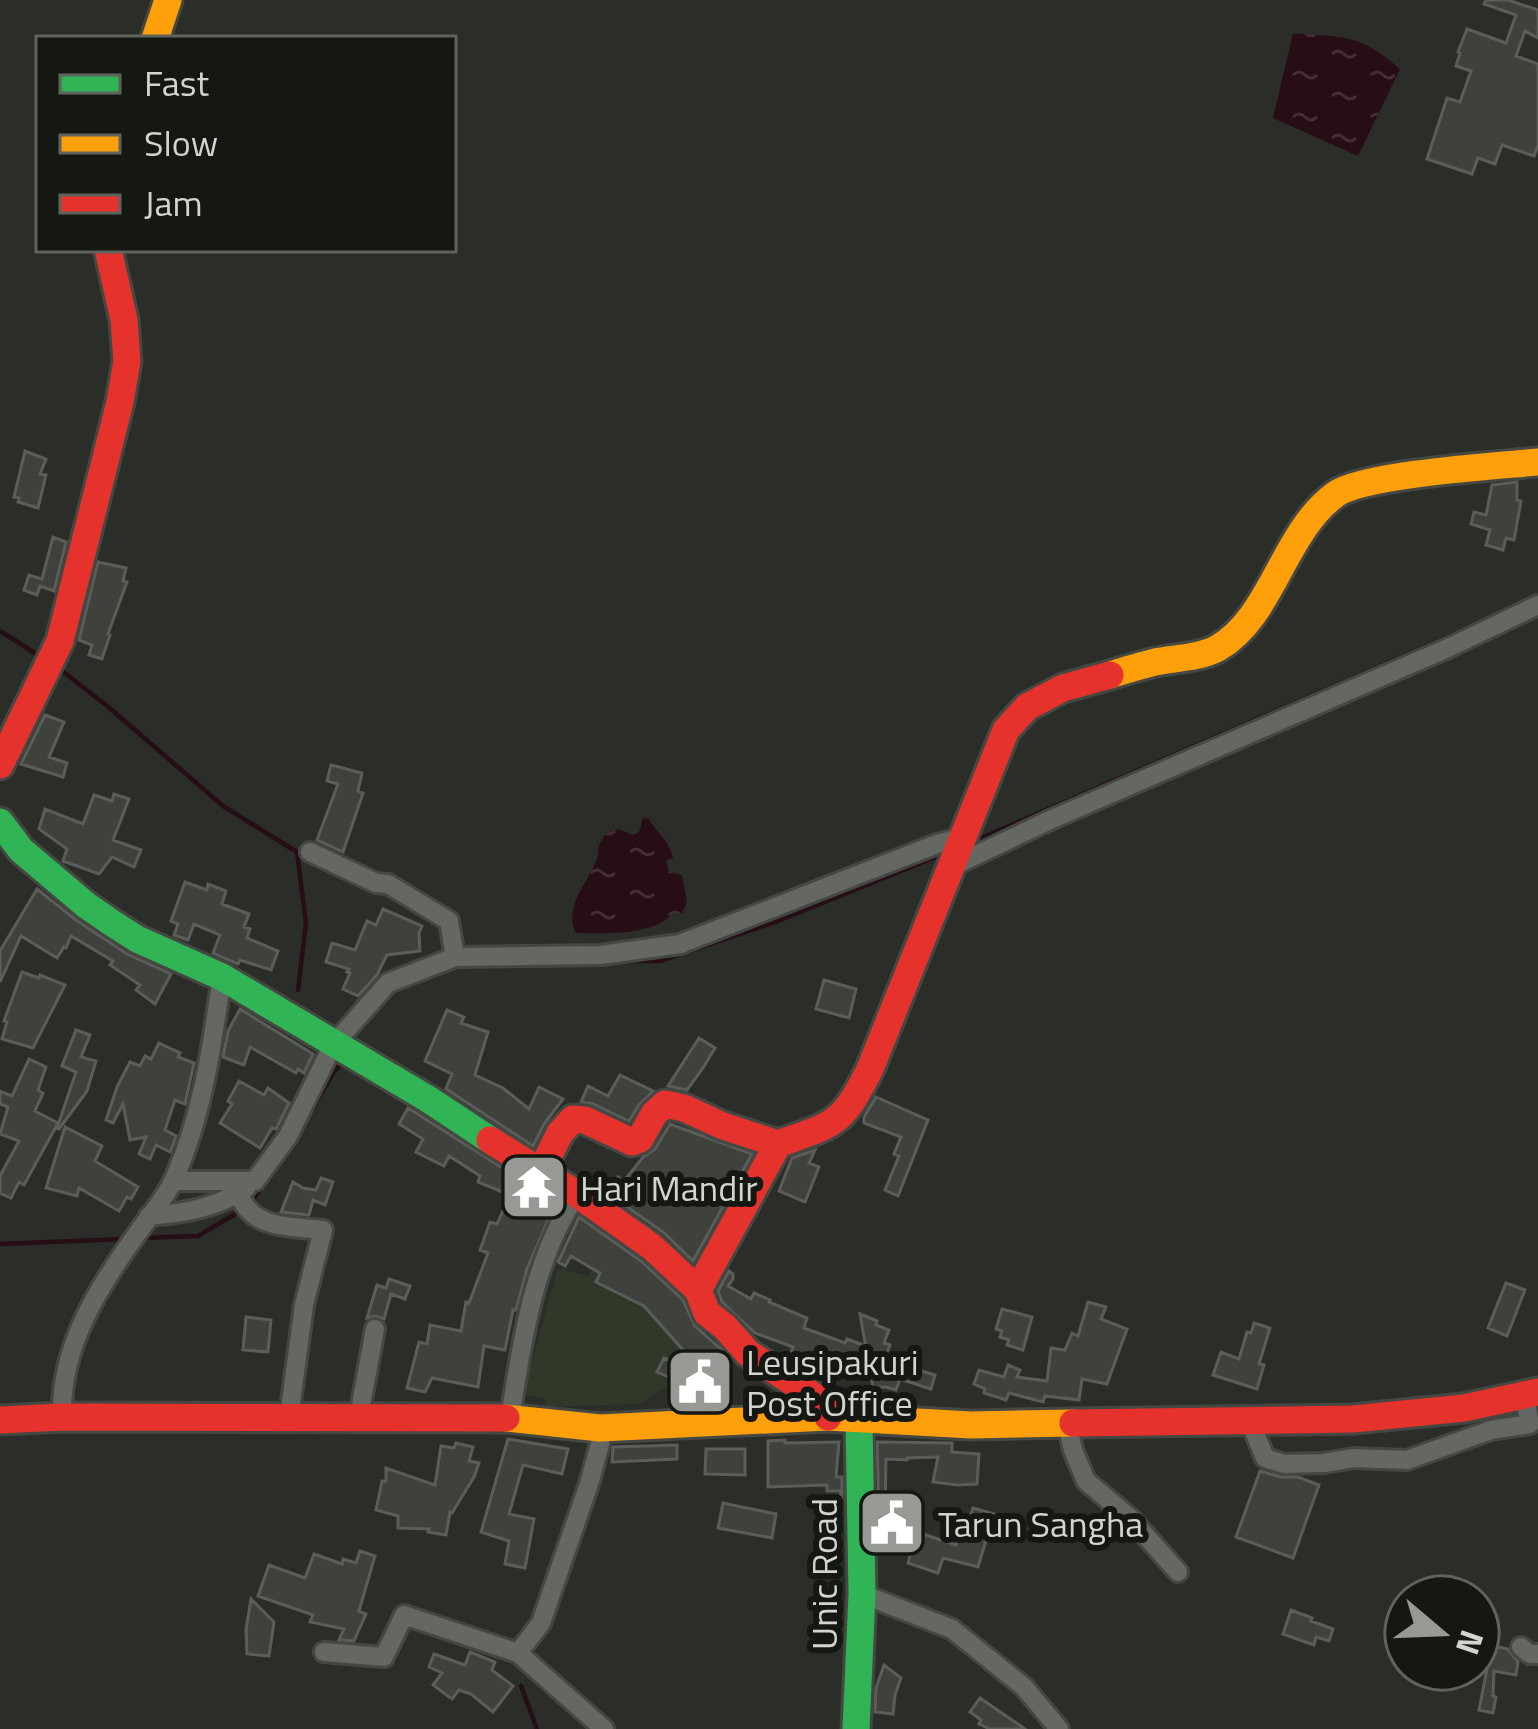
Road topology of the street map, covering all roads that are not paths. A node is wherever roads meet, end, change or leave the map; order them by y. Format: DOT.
graph roads {
  1 [pos="168,0"];
  2 [pos="155,36"];
  3 [pos="109,252"];
  4 [pos="1538,462"];
  5 [pos="1538,605"];
  6 [pos="0,765"];
  7 [pos="0,822"];
  8 [pos="964,838"];
  9 [pos="310,851"];
  10 [pos="952,866"];
  11 [pos="455,957"];
  12 [pos="222,977"];
  13 [pos="344,1050"];
  14 [pos="778,1144"];
  15 [pos="541,1171"];
  16 [pos="173,1181"];
  17 [pos="577,1194"];
  18 [pos="246,1198"];
  19 [pos="144,1224"];
  20 [pos="698,1290"];
  21 [pos="375,1329"];
  22 [pos="1531,1394"];
  23 [pos="359,1416"];
  24 [pos="62,1417"];
  25 [pos="290,1417"];
  26 [pos="828,1417"];
  27 [pos="510,1418"];
  28 [pos="1249,1419"];
  29 [pos="0,1420"];
  30 [pos="859,1420"];
  31 [pos="1067,1423"];
  32 [pos="600,1428"];
  33 [pos="1178,1572"];
  34 [pos="862,1594"];
  35 [pos="324,1652"];
  36 [pos="518,1653"];
  37 [pos="861,1725"];
  38 [pos="604,1729"];
  39 [pos="1059,1729"];
  1 -- 2 [label="street"];
  3 -- 6 [label="street"];
  4 -- 8 [label="street"];
  5 -- 10 [label="street"];
  7 -- 12 [label="street"];
  8 -- 10 [label="street"];
  8 -- 11 [label="street"];
  9 -- 11 [label="street"];
  10 -- 14 [label="street"];
  11 -- 13 [label="street"];
  12 -- 13 [label="street"];
  12 -- 16 [label="street"];
  13 -- 15 [label="street"];
  13 -- 18 [label="street"];
  14 -- 15 [label="street"];
  14 -- 20 [label="street"];
  15 -- 17 [label="street"];
  16 -- 18 [label="street"];
  16 -- 19 [label="street"];
  17 -- 20 [label="street"];
  17 -- 27 [label="street"];
  18 -- 19 [label="street"];
  18 -- 25 [label="street"];
  19 -- 24 [label="street"];
  20 -- 26 [label="street"];
  21 -- 23 [label="street"];
  22 -- 28 [label="street"];
  22 -- 28 [label="street"];
  23 -- 25 [label="street"];
  23 -- 27 [label="street"];
  24 -- 25 [label="street"];
  24 -- 29 [label="street"];
  26 -- 30 [label="street"];
  26 -- 32 [label="street"];
  27 -- 32 [label="street"];
  28 -- 31 [label="street"];
  30 -- 31 [label="street"];
  30 -- 34 [label="street, Unic Road"];
  31 -- 33 [label="street"];
  32 -- 36 [label="street"];
  34 -- 37 [label="street, Unic Road"];
  34 -- 39 [label="street"];
  35 -- 36 [label="street"];
  36 -- 38 [label="street"];
}
